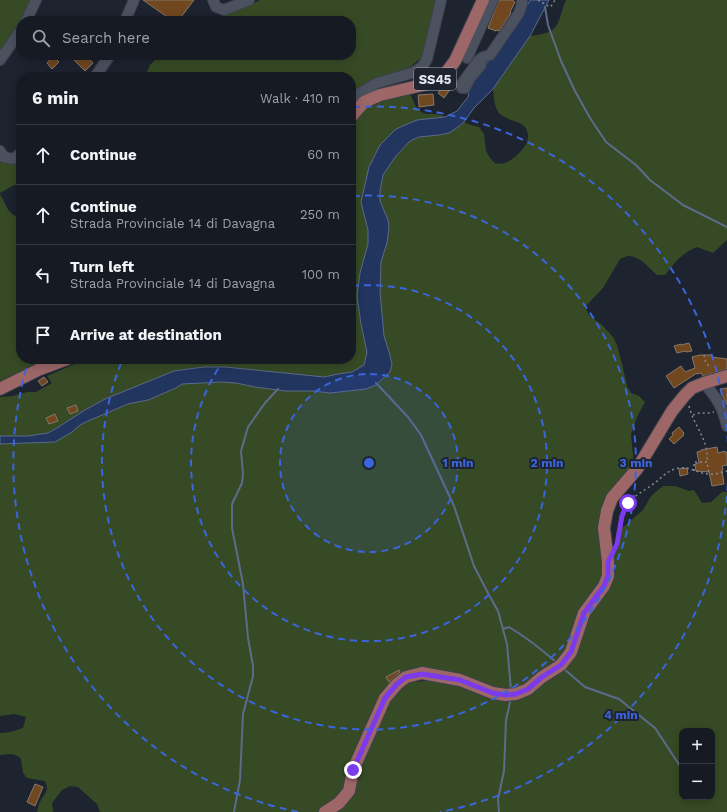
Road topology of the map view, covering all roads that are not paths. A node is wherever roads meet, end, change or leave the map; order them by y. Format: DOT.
graph roads {
  1 [pos="36,0"];
  2 [pos="134,0"];
  3 [pos="213,0"];
  4 [pos="249,0"];
  5 [pos="441,0"];
  6 [pos="484,0"];
  7 [pos="493,0"];
  8 [pos="522,0"];
  9 [pos="28,16"];
  10 [pos="127,16"];
  11 [pos="16,37"];
  12 [pos="467,58"];
  13 [pos="0,60"];
  14 [pos="107,60"];
  15 [pos="481,65"];
  16 [pos="98,72"];
  17 [pos="356,96"];
  18 [pos="356,112"];
  19 [pos="0,151"];
  20 [pos="16,157"];
  21 [pos="54,364"];
  22 [pos="727,376"];
  23 [pos="704,383"];
  24 [pos="0,390"];
  25 [pos="727,426"];
  26 [pos="325,812"];
  1 -- 9 [label="street"];
  2 -- 10 [label="street"];
  3 -- 4 [label="street"];
  5 -- 17 [label="street"];
  6 -- 18 [label="main road, SS45"];
  7 -- 12 [label="street"];
  8 -- 15 [label="street"];
  11 -- 13 [label="street"];
  14 -- 16 [label="street"];
  19 -- 20 [label="street"];
  21 -- 24 [label="main road"];
  22 -- 23 [label="main road"];
  23 -- 25 [label="street"];
  23 -- 26 [label="main road"];
}
